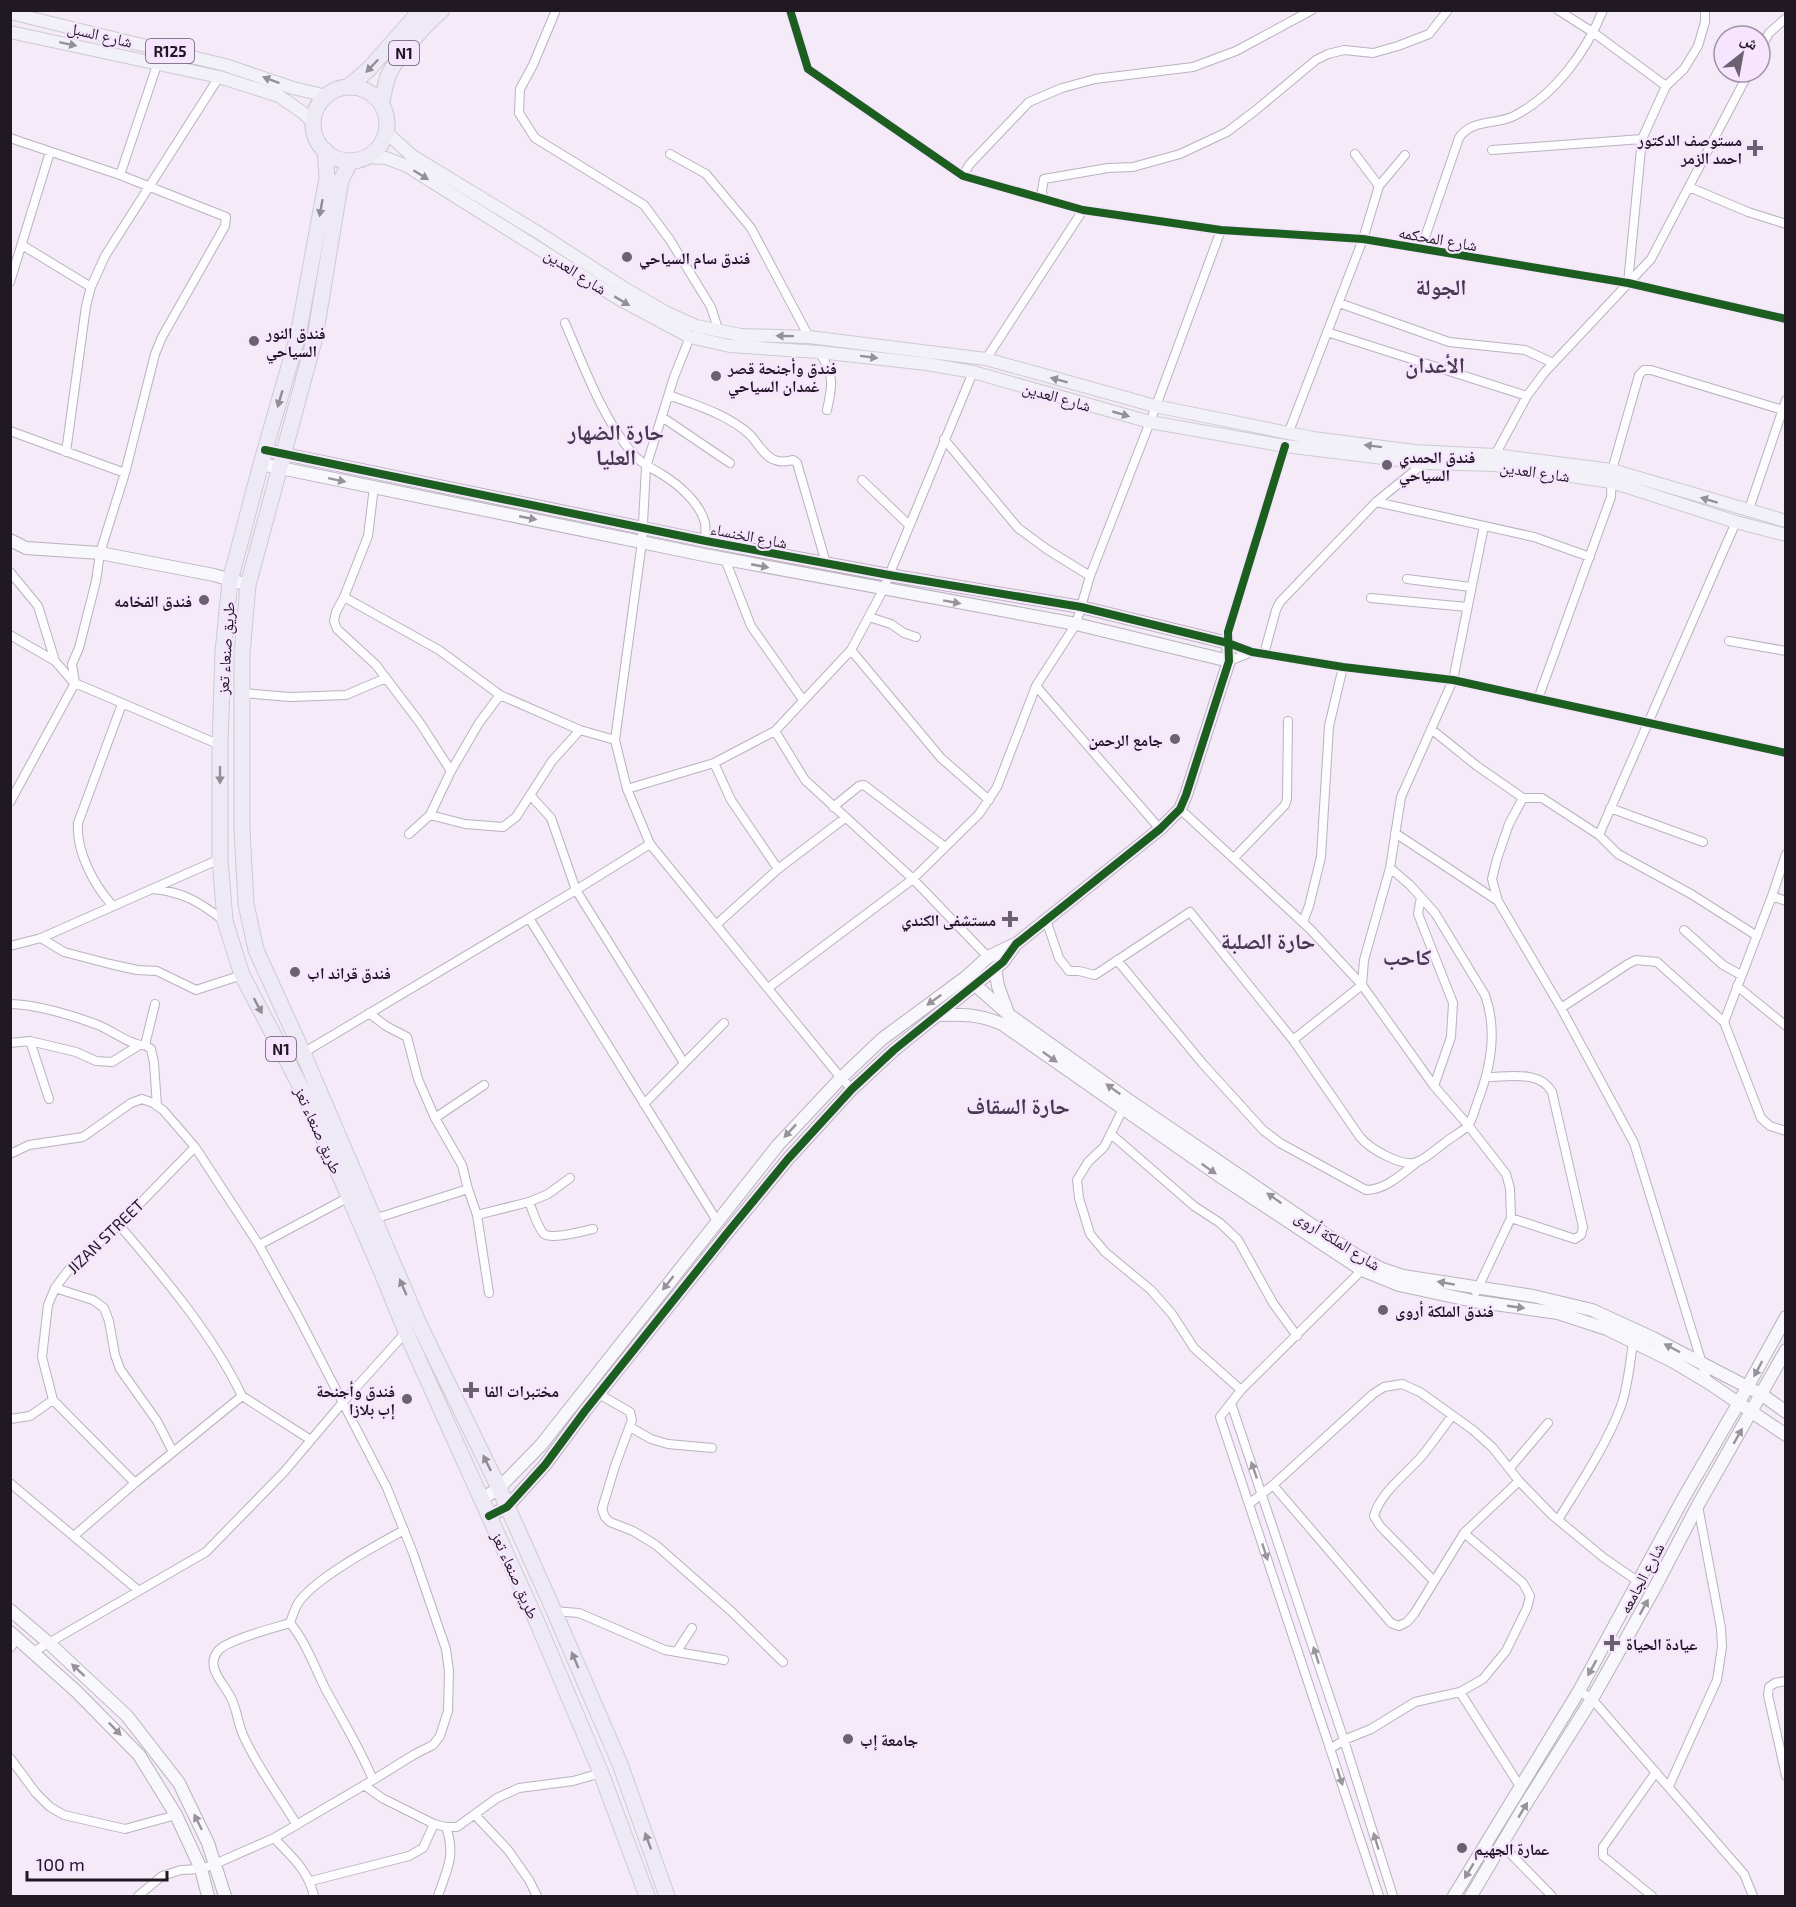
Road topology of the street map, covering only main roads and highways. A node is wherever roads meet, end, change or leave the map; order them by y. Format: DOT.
graph roads {
  1 [pos="421,10"];
  2 [pos="442,10"];
  3 [pos="10,13"];
  4 [pos="10,32"];
  5 [pos="348,87"];
  6 [pos="327,96"];
  7 [pos="381,104"];
  8 [pos="314,123"];
  9 [pos="387,133"];
  10 [pos="325,150"];
  11 [pos="367,157"];
  12 [pos="351,161"];
  13 [pos="1287,440"];
  14 [pos="1495,460"];
  15 [pos="1612,476"];
  16 [pos="1785,521"];
  17 [pos="1785,535"];
  18 [pos="219,830"];
  19 [pos="242,830"];
  20 [pos="647,1896"];
  21 [pos="667,1896"];
  1 -- 5 [label="highway, N1, one-way"];
  2 -- 7 [label="highway, N1"];
  6 -- 3 [label="main road, شارع السبل / R125, one-way"];
  4 -- 8 [label="main road, شارع السبل / R125, one-way"];
  5 -- 6 [label="highway"];
  5 -- 7 [label="highway"];
  6 -- 8 [label="highway"];
  7 -- 9 [label="highway"];
  8 -- 10 [label="highway"];
  9 -- 11 [label="highway"];
  13 -- 9 [label="main road, شارع العدين, one-way"];
  10 -- 12 [label="highway"];
  10 -- 18 [label="highway, طريق صنعاء تعز / N1, one-way"];
  11 -- 12 [label="highway"];
  11 -- 13 [label="main road, شارع العدين, one-way"];
  12 -- 19 [label="highway, طريق صنعاء تعز / N1"];
  14 -- 13 [label="main road, شارع العدين, one-way"];
  13 -- 14 [label="main road, شارع العدين"];
  14 -- 15 [label="main road, شارع العدين"];
  16 -- 15 [label="main road, شارع العدين, one-way"];
  15 -- 17 [label="main road, شارع العدين"];
  18 -- 19 [label="highway"];
  18 -- 20 [label="highway, طريق صنعاء تعز / N1, one-way"];
  21 -- 19 [label="highway, طريق صنعاء تعز / N1, one-way"];
}
